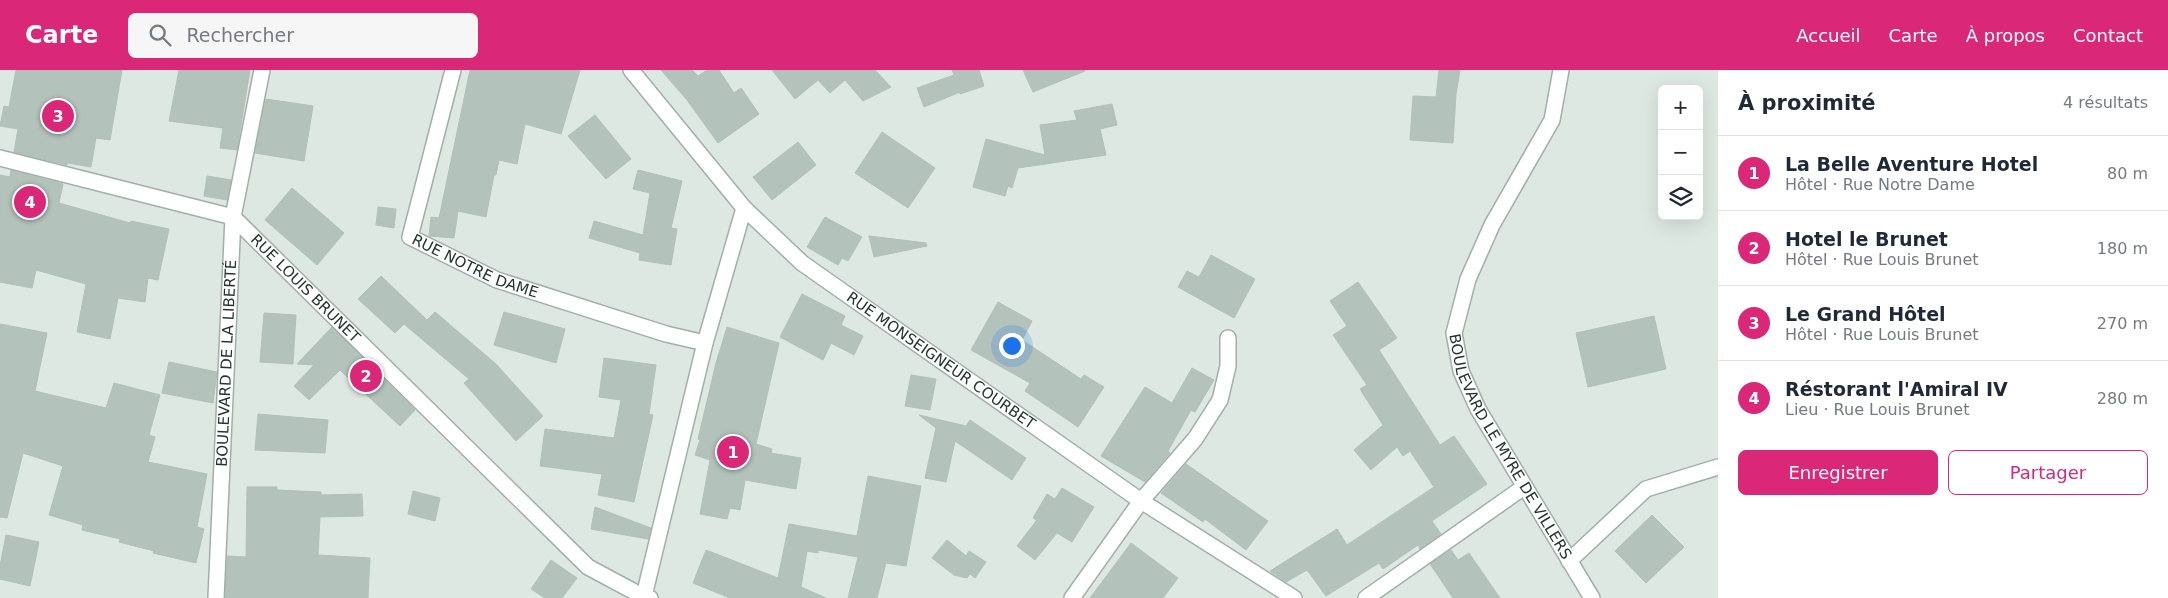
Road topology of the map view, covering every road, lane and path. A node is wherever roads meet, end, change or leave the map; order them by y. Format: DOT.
graph roads {
  1 [pos="262,70"];
  2 [pos="453,70"];
  3 [pos="631,70"];
  4 [pos="1561,70"];
  5 [pos="0,158"];
  6 [pos="744,208"];
  7 [pos="234,218"];
  8 [pos="1228,338"];
  9 [pos="705,343"];
  10 [pos="1718,467"];
  11 [pos="1524,487"];
  12 [pos="1141,501"];
  13 [pos="1569,561"];
  14 [pos="647,597"];
  15 [pos="216,598"];
  16 [pos="1072,598"];
  17 [pos="1294,598"];
  18 [pos="1366,598"];
  19 [pos="1592,598"];
  1 -- 7 [label="street, BOULEVARD DE LA LIBERTÉ"];
  2 -- 9 [label="street, RUE NOTRE DAME"];
  3 -- 6 [label="street, RUE MONSEIGNEUR COURBET"];
  4 -- 11 [label="street, BOULEVARD LE MYRE DE VILLERS"];
  5 -- 7 [label="street"];
  6 -- 9 [label="street"];
  6 -- 12 [label="street, RUE MONSEIGNEUR COURBET"];
  7 -- 14 [label="street, RUE LOUIS BRUNET"];
  7 -- 15 [label="street, BOULEVARD DE LA LIBERTÉ"];
  8 -- 12 [label="street"];
  9 -- 14 [label="street"];
  10 -- 13 [label="street"];
  11 -- 13 [label="street, BOULEVARD LE MYRE DE VILLERS"];
  11 -- 18 [label="street"];
  12 -- 16 [label="street"];
  12 -- 17 [label="street, RUE MONSEIGNEUR COURBET"];
  13 -- 19 [label="street, BOULEVARD LE MYRE DE VILLERS"];
}
